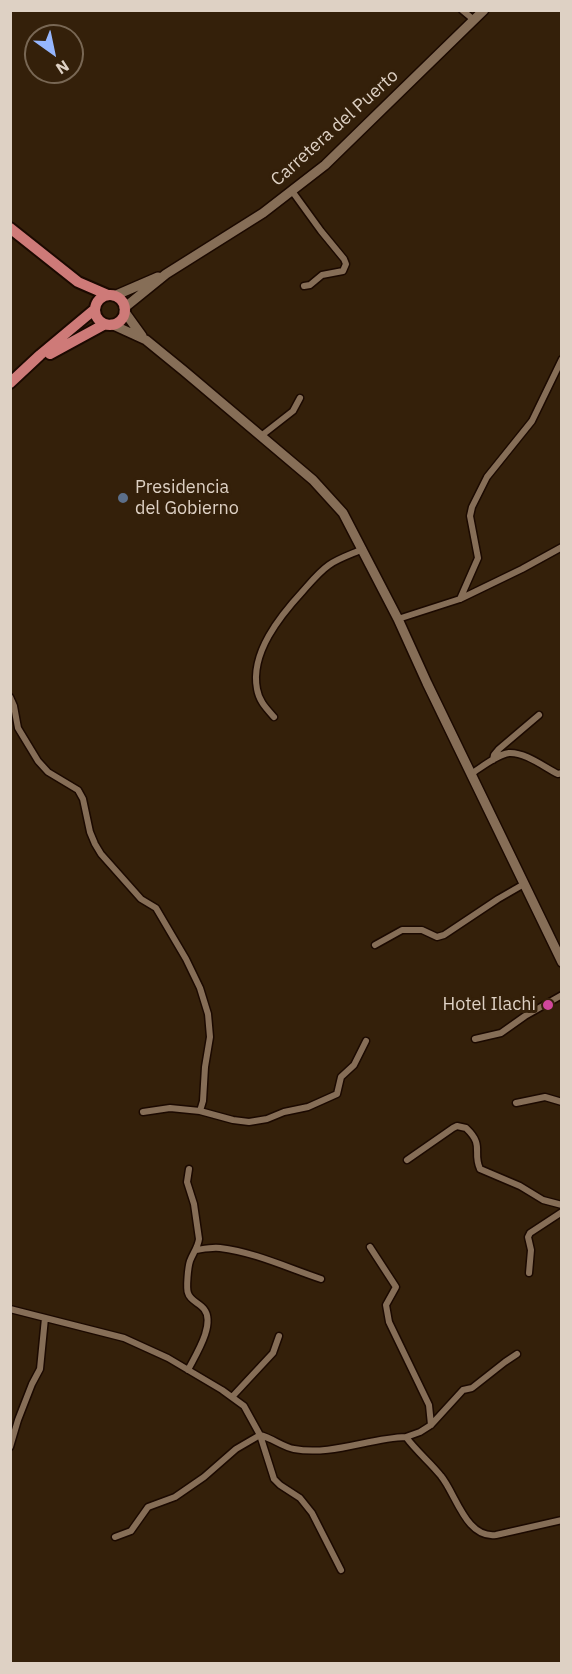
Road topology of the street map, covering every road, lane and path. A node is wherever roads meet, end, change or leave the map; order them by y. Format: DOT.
graph roads {
  1 [pos="462,10"];
  2 [pos="484,10"];
  3 [pos="474,20"];
  4 [pos="292,191"];
  5 [pos="10,228"];
  6 [pos="166,274"];
  7 [pos="78,282"];
  8 [pos="304,286"];
  9 [pos="111,295"];
  10 [pos="95,308"];
  11 [pos="124,309"];
  12 [pos="108,324"];
  13 [pos="146,340"];
  14 [pos="561,358"];
  15 [pos="29,366"];
  16 [pos="10,383"];
  17 [pos="300,398"];
  18 [pos="261,436"];
  19 [pos="561,547"];
  20 [pos="363,549"];
  21 [pos="460,599"];
  22 [pos="398,619"];
  23 [pos="10,697"];
  24 [pos="539,715"];
  25 [pos="274,717"];
  26 [pos="493,760"];
  27 [pos="561,772"];
  28 [pos="471,774"];
  29 [pos="524,884"];
  30 [pos="375,945"];
  31 [pos="561,962"];
  32 [pos="561,995"];
  33 [pos="475,1038"];
  34 [pos="366,1041"];
  35 [pos="561,1102"];
  36 [pos="516,1103"];
  37 [pos="200,1111"];
  38 [pos="143,1112"];
  39 [pos="407,1160"];
  40 [pos="189,1168"];
  41 [pos="561,1205"];
  42 [pos="561,1212"];
  43 [pos="370,1247"];
  44 [pos="196,1250"];
  45 [pos="530,1273"];
  46 [pos="321,1279"];
  47 [pos="10,1309"];
  48 [pos="45,1318"];
  49 [pos="279,1336"];
  50 [pos="517,1354"];
  51 [pos="188,1370"];
  52 [pos="232,1397"];
  53 [pos="431,1425"];
  54 [pos="260,1435"];
  55 [pos="406,1437"];
  56 [pos="10,1447"];
  57 [pos="561,1520"];
  58 [pos="115,1537"];
  59 [pos="340,1570"];
  1 -- 3 [label="street"];
  2 -- 3 [label="main road, Carretera del Puerto"];
  3 -- 4 [label="main road, Carretera del Puerto"];
  4 -- 6 [label="main road, Carretera del Puerto"];
  4 -- 8 [label="street"];
  5 -- 7 [label="main road"];
  6 -- 9 [label="main road, Carretera del Puerto"];
  6 -- 11 [label="main road, Carretera del Puerto"];
  7 -- 9 [label="main road"];
  7 -- 10 [label="main road"];
  9 -- 10 [label="main road"];
  9 -- 11 [label="main road"];
  10 -- 12 [label="main road"];
  10 -- 15 [label="main road"];
  11 -- 12 [label="main road"];
  11 -- 13 [label="main road"];
  12 -- 13 [label="main road"];
  12 -- 15 [label="main road"];
  13 -- 18 [label="main road"];
  14 -- 21 [label="street"];
  15 -- 16 [label="main road"];
  17 -- 18 [label="street"];
  18 -- 20 [label="main road"];
  19 -- 21 [label="street"];
  20 -- 22 [label="main road"];
  20 -- 25 [label="street"];
  21 -- 22 [label="street"];
  22 -- 28 [label="main road"];
  23 -- 37 [label="street"];
  24 -- 26 [label="street"];
  26 -- 27 [label="street"];
  26 -- 28 [label="street"];
  28 -- 29 [label="main road"];
  29 -- 30 [label="street"];
  29 -- 31 [label="main road"];
  32 -- 33 [label="street"];
  34 -- 37 [label="street"];
  35 -- 36 [label="street"];
  37 -- 38 [label="street"];
  39 -- 41 [label="street"];
  40 -- 44 [label="street"];
  42 -- 45 [label="street"];
  43 -- 53 [label="street"];
  44 -- 46 [label="street"];
  44 -- 51 [label="street"];
  47 -- 48 [label="street"];
  48 -- 51 [label="street"];
  48 -- 56 [label="street"];
  49 -- 52 [label="street"];
  50 -- 53 [label="street"];
  51 -- 52 [label="street"];
  52 -- 54 [label="street"];
  53 -- 55 [label="street"];
  54 -- 55 [label="street"];
  54 -- 58 [label="street"];
  54 -- 59 [label="street"];
  55 -- 57 [label="street"];
}
